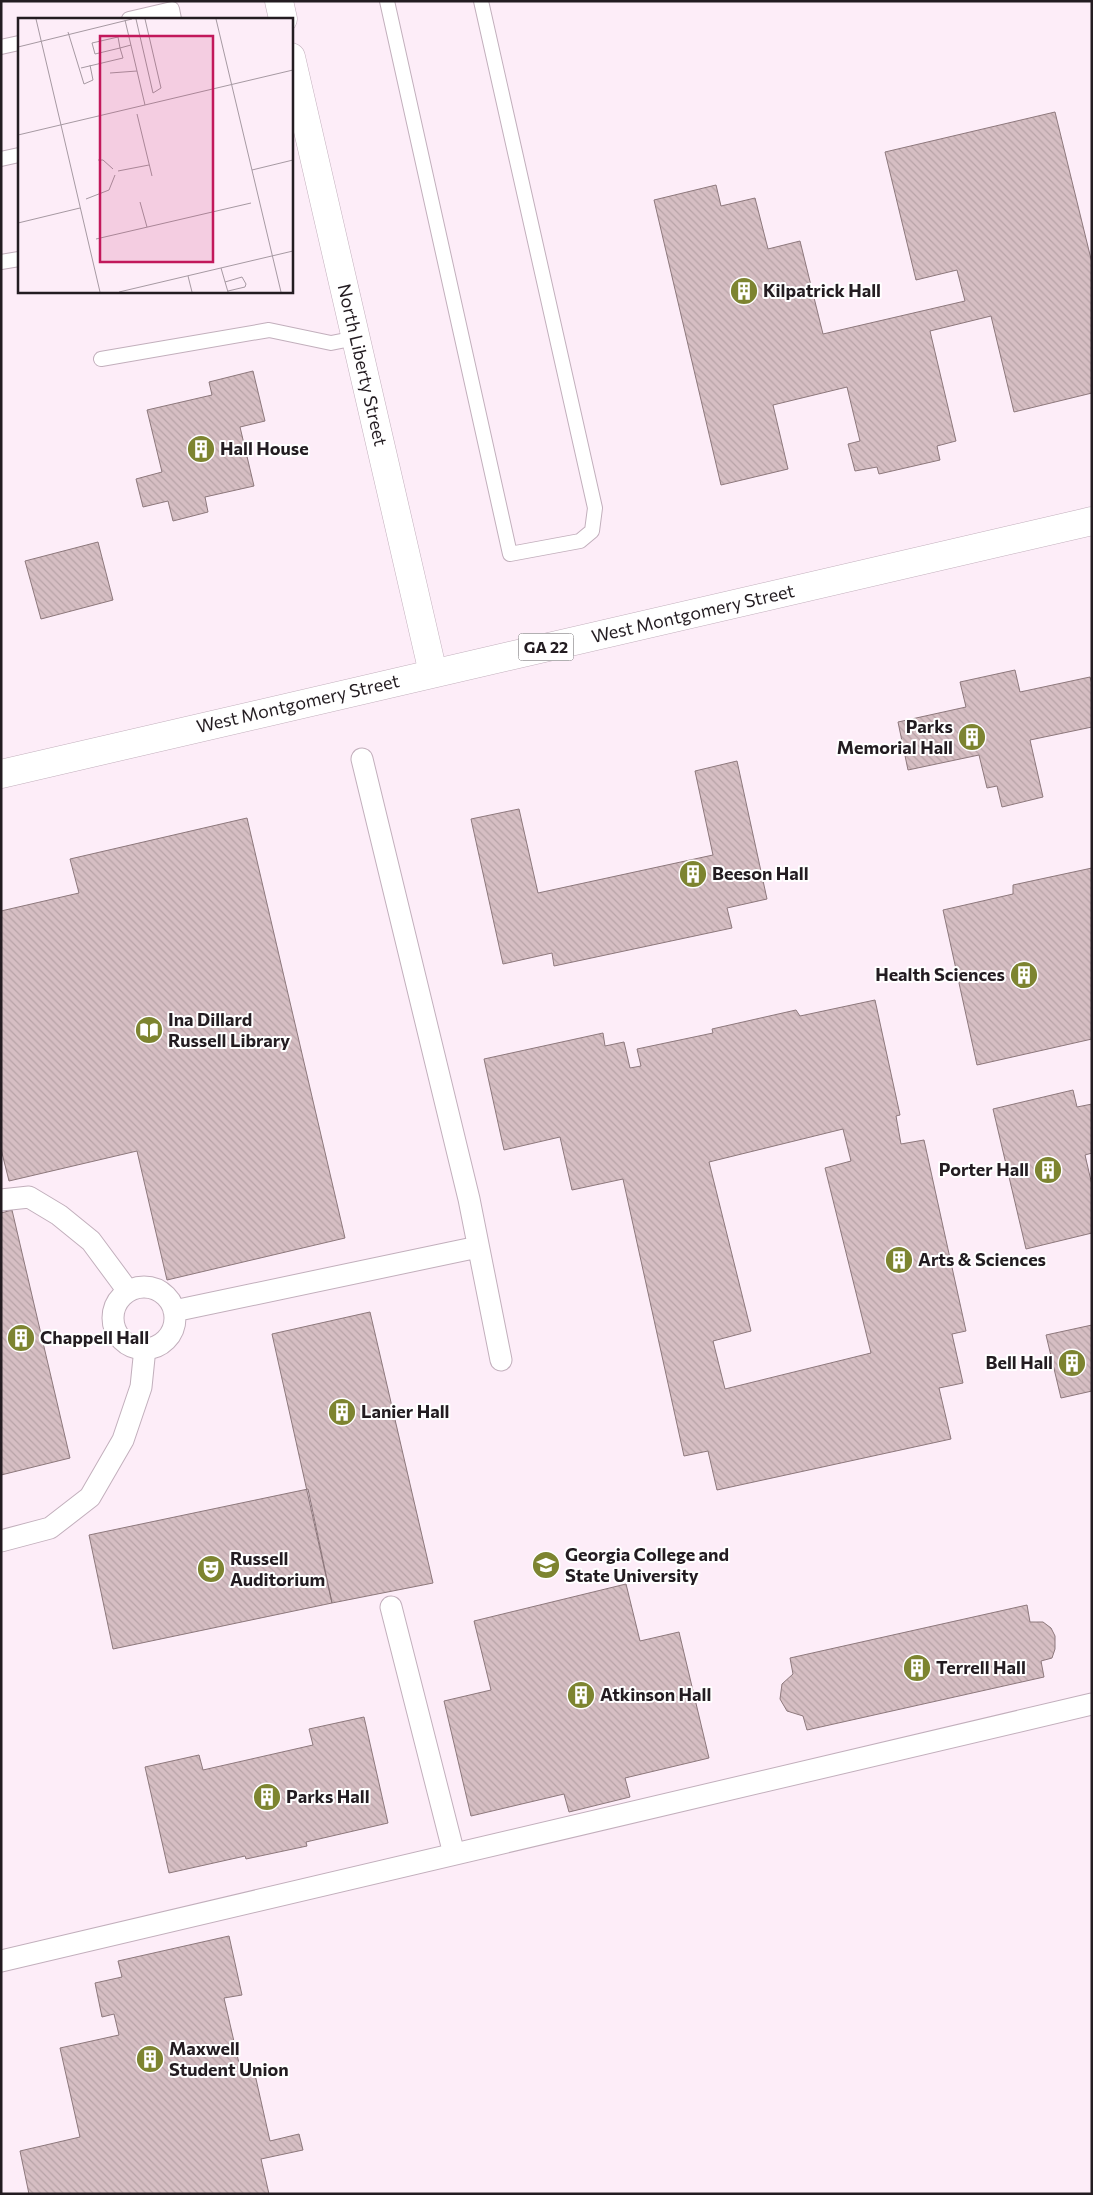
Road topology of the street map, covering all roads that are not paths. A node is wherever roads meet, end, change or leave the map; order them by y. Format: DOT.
graph roads {
  1 [pos="279,1"];
  2 [pos="387,1"];
  3 [pos="481,1"];
  4 [pos="132,18"];
  5 [pos="174,18"];
  6 [pos="283,18"];
  7 [pos="18,43"];
  8 [pos="1,47"];
  9 [pos="292,64"];
  10 [pos="295,87"];
  11 [pos="18,155"];
  12 [pos="1,159"];
  13 [pos="18,259"];
  14 [pos="1,262"];
  15 [pos="356,338"];
  16 [pos="102,358"];
  17 [pos="1092,521"];
  18 [pos="433,672"];
  19 [pos="362,759"];
  20 [pos="1,774"];
  21 [pos="1,1200"];
  22 [pos="478,1247"];
  23 [pos="128,1291"];
  24 [pos="174,1311"];
  25 [pos="145,1348"];
  26 [pos="501,1360"];
  27 [pos="1,1541"];
  28 [pos="391,1607"];
  29 [pos="1092,1704"];
  30 [pos="454,1854"];
  31 [pos="1,1961"];
  1 -- 6 [label="main road"];
  2 -- 3 [label="lane"];
  4 -- 5 [label="lane"];
  7 -- 8 [label="lane"];
  9 -- 10 [label="main road, North Liberty Street"];
  10 -- 15 [label="main road, North Liberty Street"];
  11 -- 12 [label="lane"];
  13 -- 14 [label="lane"];
  15 -- 16 [label="lane"];
  15 -- 18 [label="main road, North Liberty Street"];
  17 -- 18 [label="main road, West Montgomery Street / GA 22"];
  18 -- 20 [label="main road, West Montgomery Street / GA 22"];
  19 -- 22 [label="street"];
  21 -- 23 [label="street"];
  22 -- 24 [label="street"];
  22 -- 26 [label="street"];
  23 -- 24 [label="street"];
  23 -- 25 [label="street"];
  24 -- 25 [label="street"];
  25 -- 27 [label="street"];
  28 -- 30 [label="street"];
  29 -- 30 [label="street"];
  30 -- 31 [label="street"];
}
